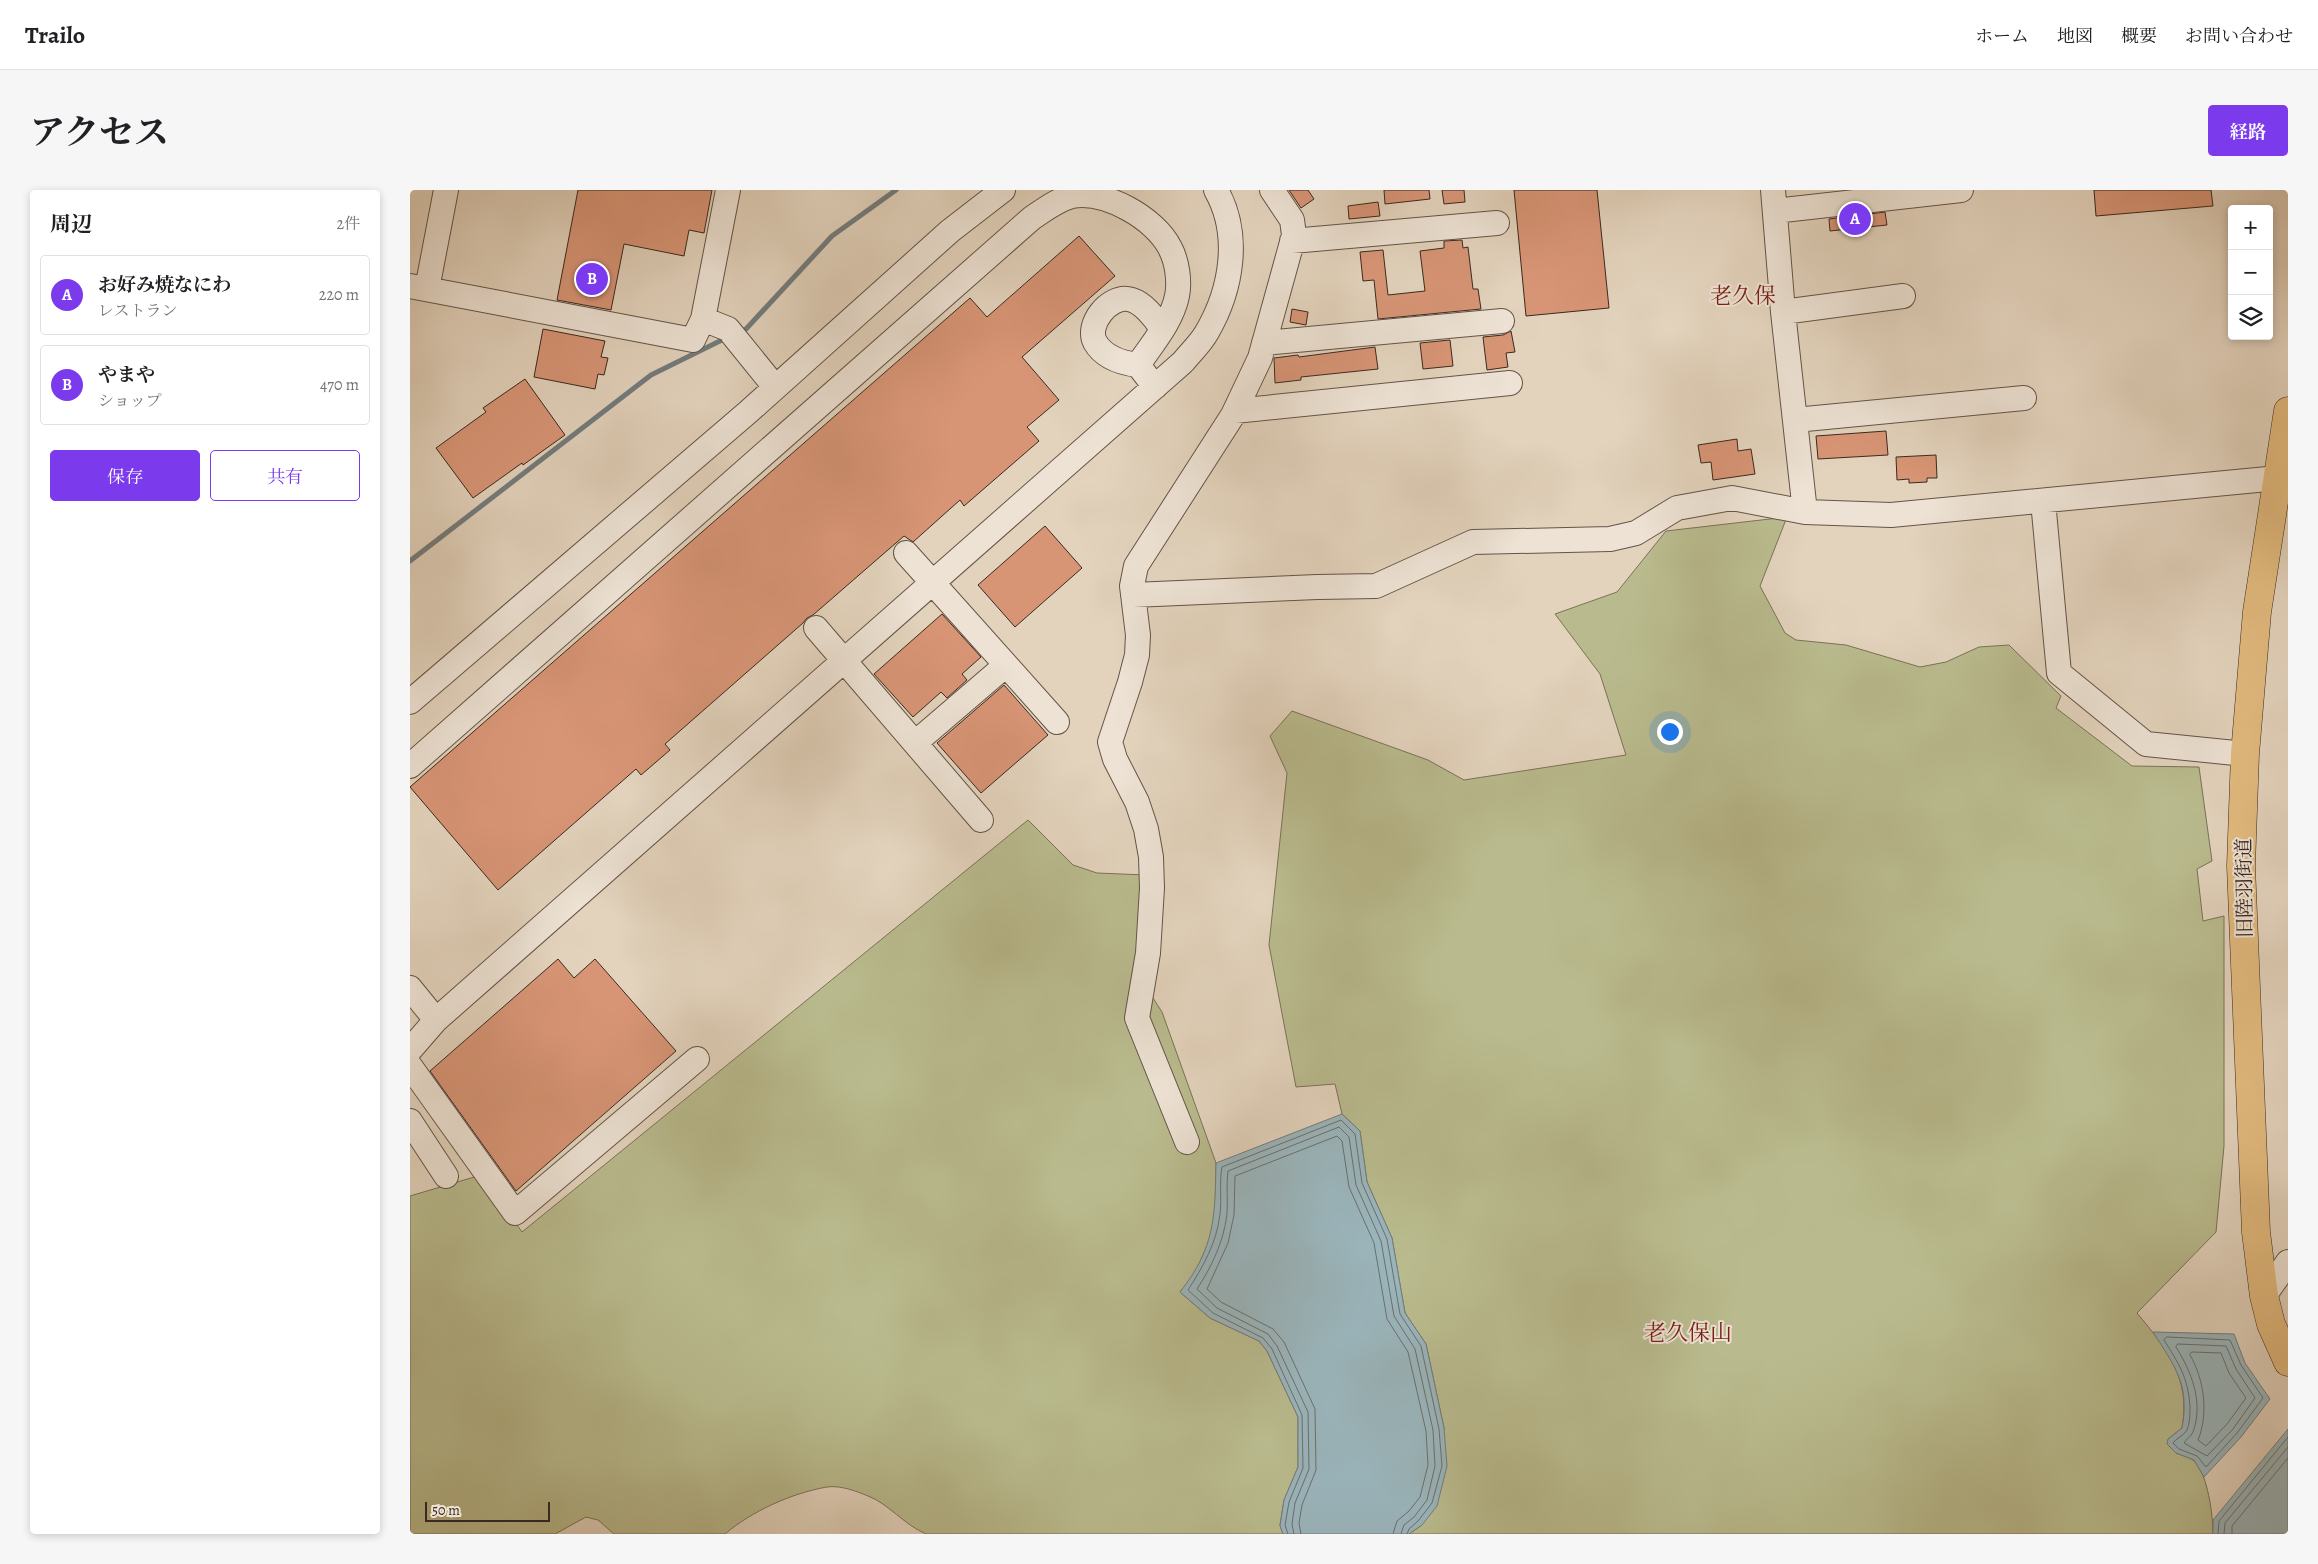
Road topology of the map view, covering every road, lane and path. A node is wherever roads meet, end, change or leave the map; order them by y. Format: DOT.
graph roads {
  1 [pos="446,190"];
  2 [pos="728,190"];
  3 [pos="1003,190"];
  4 [pos="1216,190"];
  5 [pos="1272,190"];
  6 [pos="1961,190"];
  7 [pos="1774,201"];
  8 [pos="1496,223"];
  9 [pos="1292,241"];
  10 [pos="419,288"];
  11 [pos="1903,296"];
  12 [pos="1783,312"];
  13 [pos="703,320"];
  14 [pos="1502,321"];
  15 [pos="1162,330"];
  16 [pos="1264,343"];
  17 [pos="1138,365"];
  18 [pos="1510,383"];
  19 [pos="776,387"];
  20 [pos="1155,387"];
  21 [pos="2024,398"];
  22 [pos="1235,411"];
  23 [pos="2288,411"];
  24 [pos="1795,420"];
  25 [pos="2278,478"];
  26 [pos="2043,501"];
  27 [pos="1805,512"];
  28 [pos="906,552"];
  29 [pos="932,582"];
  30 [pos="1133,595"];
  31 [pos="816,628"];
  32 [pos="843,660"];
  33 [pos="1006,665"];
  34 [pos="410,702"];
  35 [pos="1057,722"];
  36 [pos="915,743"];
  37 [pos="2245,754"];
  38 [pos="410,766"];
  39 [pos="982,820"];
  40 [pos="410,988"];
  41 [pos="436,1020"];
  42 [pos="410,1050"];
  43 [pos="698,1059"];
  44 [pos="410,1066"];
  45 [pos="410,1121"];
  46 [pos="1187,1142"];
  47 [pos="446,1176"];
  48 [pos="2288,1262"];
  49 [pos="2264,1296"];
  50 [pos="2288,1362"];
  1 -- 10 [label="street"];
  2 -- 13 [label="street"];
  3 -- 19 [label="street"];
  4 -- 20 [label="street"];
  5 -- 9 [label="street"];
  6 -- 7 [label="street"];
  7 -- 12 [label="street"];
  8 -- 9 [label="street"];
  9 -- 16 [label="street"];
  10 -- 13 [label="street"];
  11 -- 12 [label="street"];
  12 -- 24 [label="street"];
  13 -- 19 [label="street"];
  14 -- 16 [label="street"];
  15 -- 17 [label="street"];
  15 -- 17 [label="street"];
  15 -- 38 [label="street"];
  16 -- 22 [label="street"];
  17 -- 20 [label="street"];
  18 -- 22 [label="street"];
  19 -- 34 [label="street"];
  20 -- 29 [label="street"];
  21 -- 24 [label="street"];
  22 -- 30 [label="street"];
  23 -- 25 [label="highway, 旧陸羽街道"];
  24 -- 27 [label="street"];
  25 -- 26 [label="street"];
  25 -- 37 [label="highway, 旧陸羽街道"];
  26 -- 27 [label="street"];
  26 -- 37 [label="street"];
  27 -- 30 [label="street"];
  28 -- 29 [label="street"];
  29 -- 32 [label="street"];
  29 -- 33 [label="street"];
  30 -- 46 [label="street"];
  31 -- 32 [label="street"];
  32 -- 36 [label="street"];
  32 -- 41 [label="street"];
  33 -- 35 [label="street"];
  33 -- 36 [label="street"];
  36 -- 39 [label="street"];
  37 -- 49 [label="highway, 旧陸羽街道"];
  40 -- 41 [label="street"];
  41 -- 42 [label="street"];
  43 -- 44 [label="street"];
  45 -- 47 [label="street"];
  48 -- 49 [label="street"];
  49 -- 50 [label="highway, 旧陸羽街道"];
}
